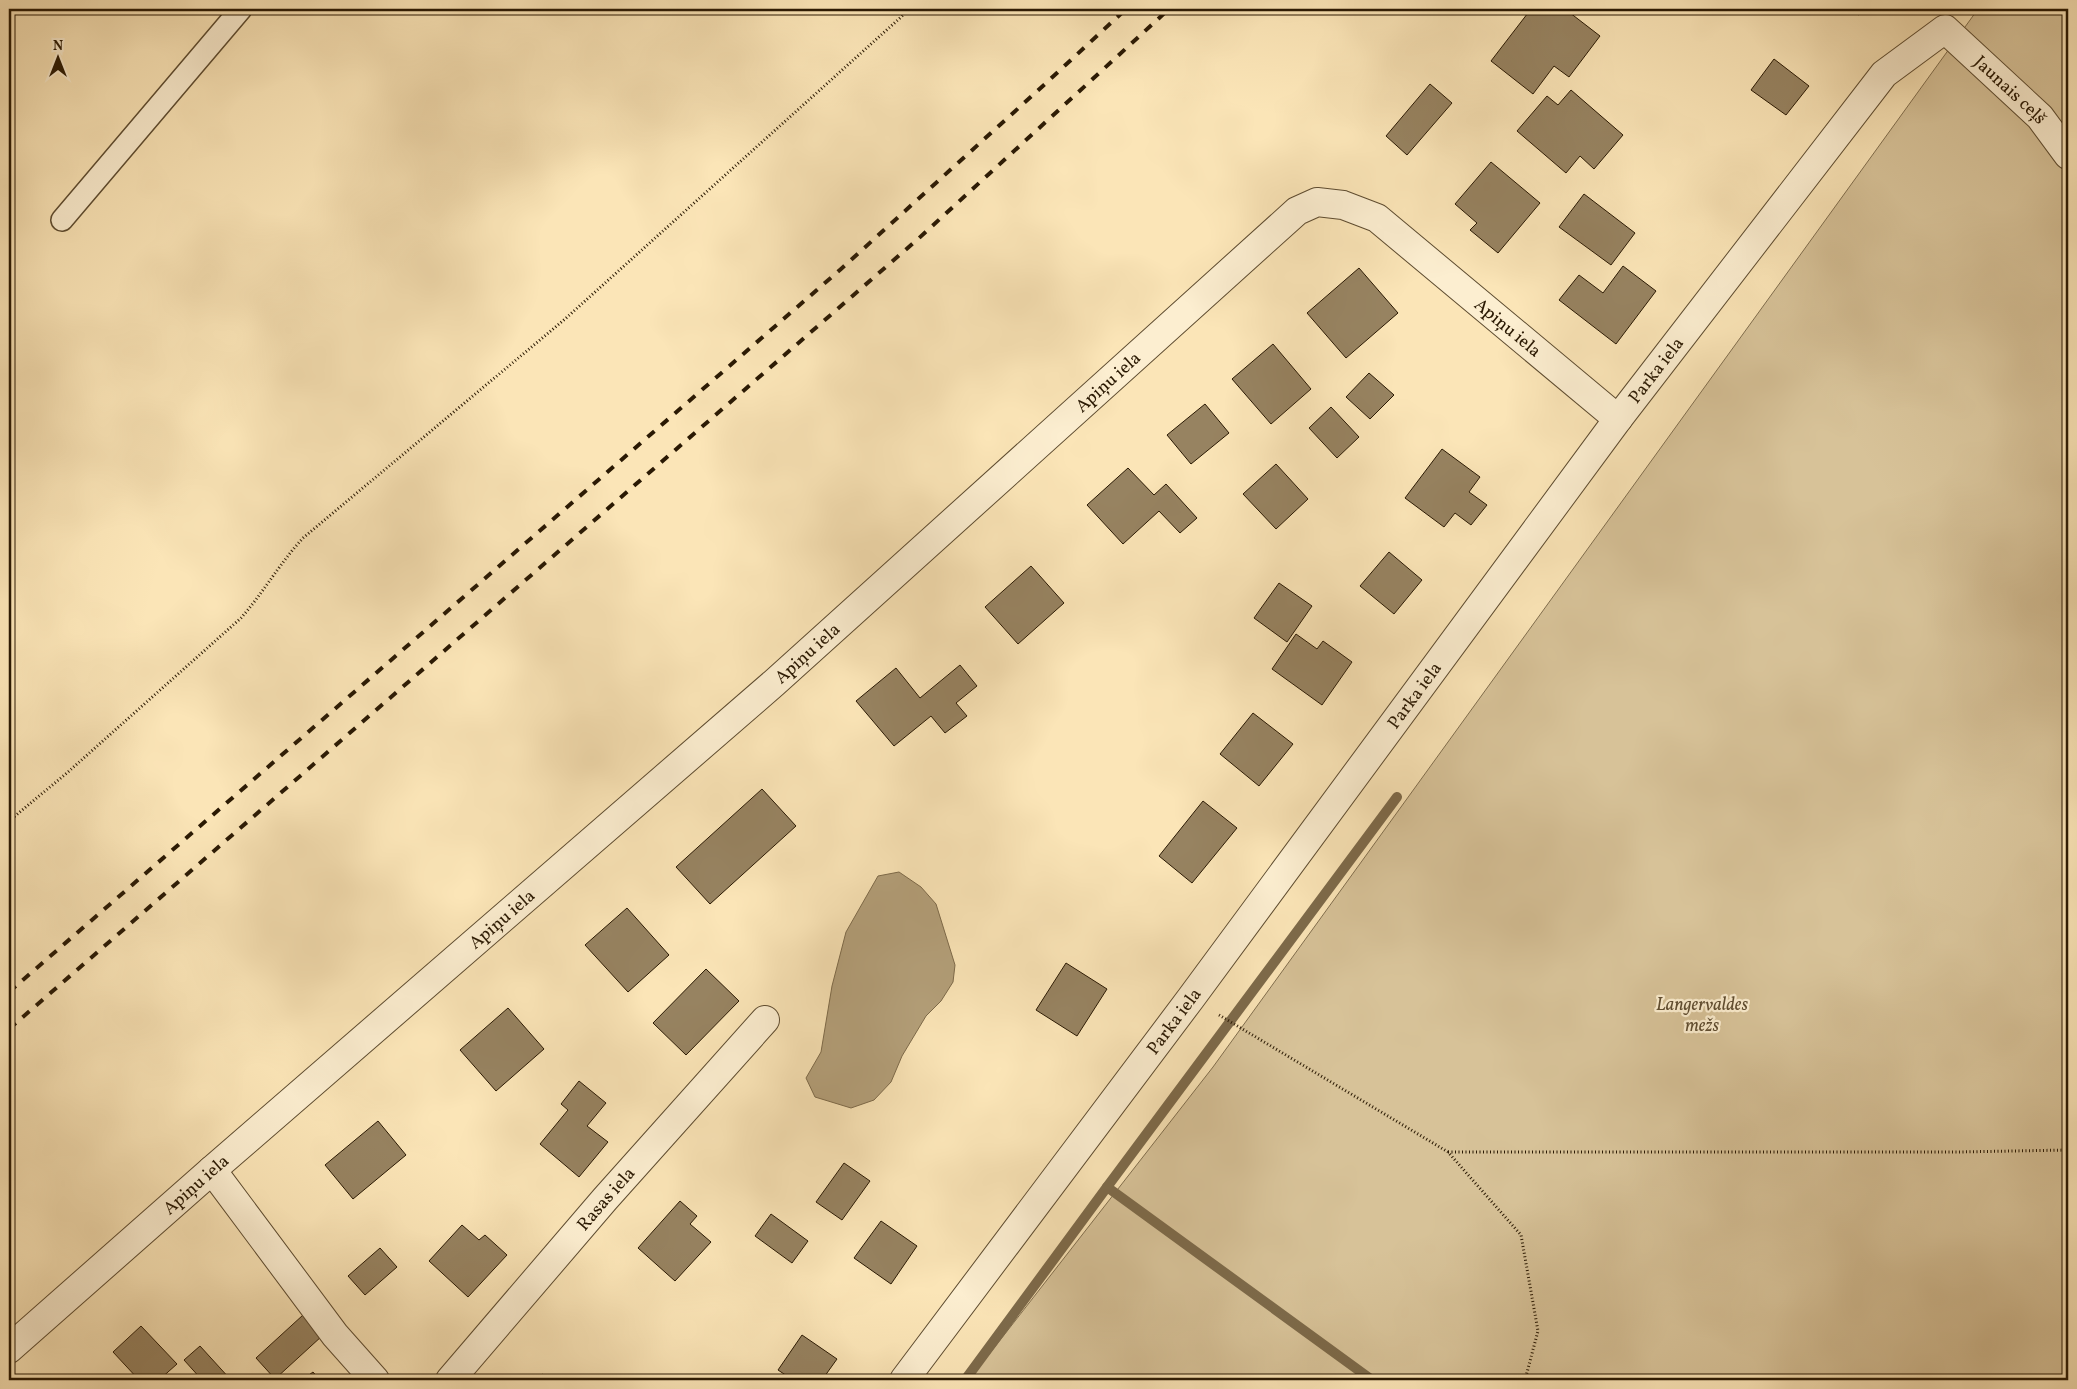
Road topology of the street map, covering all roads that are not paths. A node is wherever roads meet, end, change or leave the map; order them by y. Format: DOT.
graph roads {
  1 [pos="241,9"];
  2 [pos="1945,29"];
  3 [pos="2068,155"];
  4 [pos="62,220"];
  5 [pos="1618,419"];
  6 [pos="765,1020"];
  7 [pos="212,1170"];
  8 [pos="9,1350"];
  9 [pos="375,1380"];
  10 [pos="450,1380"];
  11 [pos="904,1380"];
  1 -- 4 [label="lane"];
  2 -- 3 [label="street, Jaunais ceļš"];
  2 -- 5 [label="street, Parka iela"];
  5 -- 7 [label="street, Apiņu iela"];
  5 -- 11 [label="street, Parka iela"];
  6 -- 10 [label="street, Rasas iela"];
  7 -- 8 [label="street, Apiņu iela"];
  7 -- 9 [label="street"];
}
